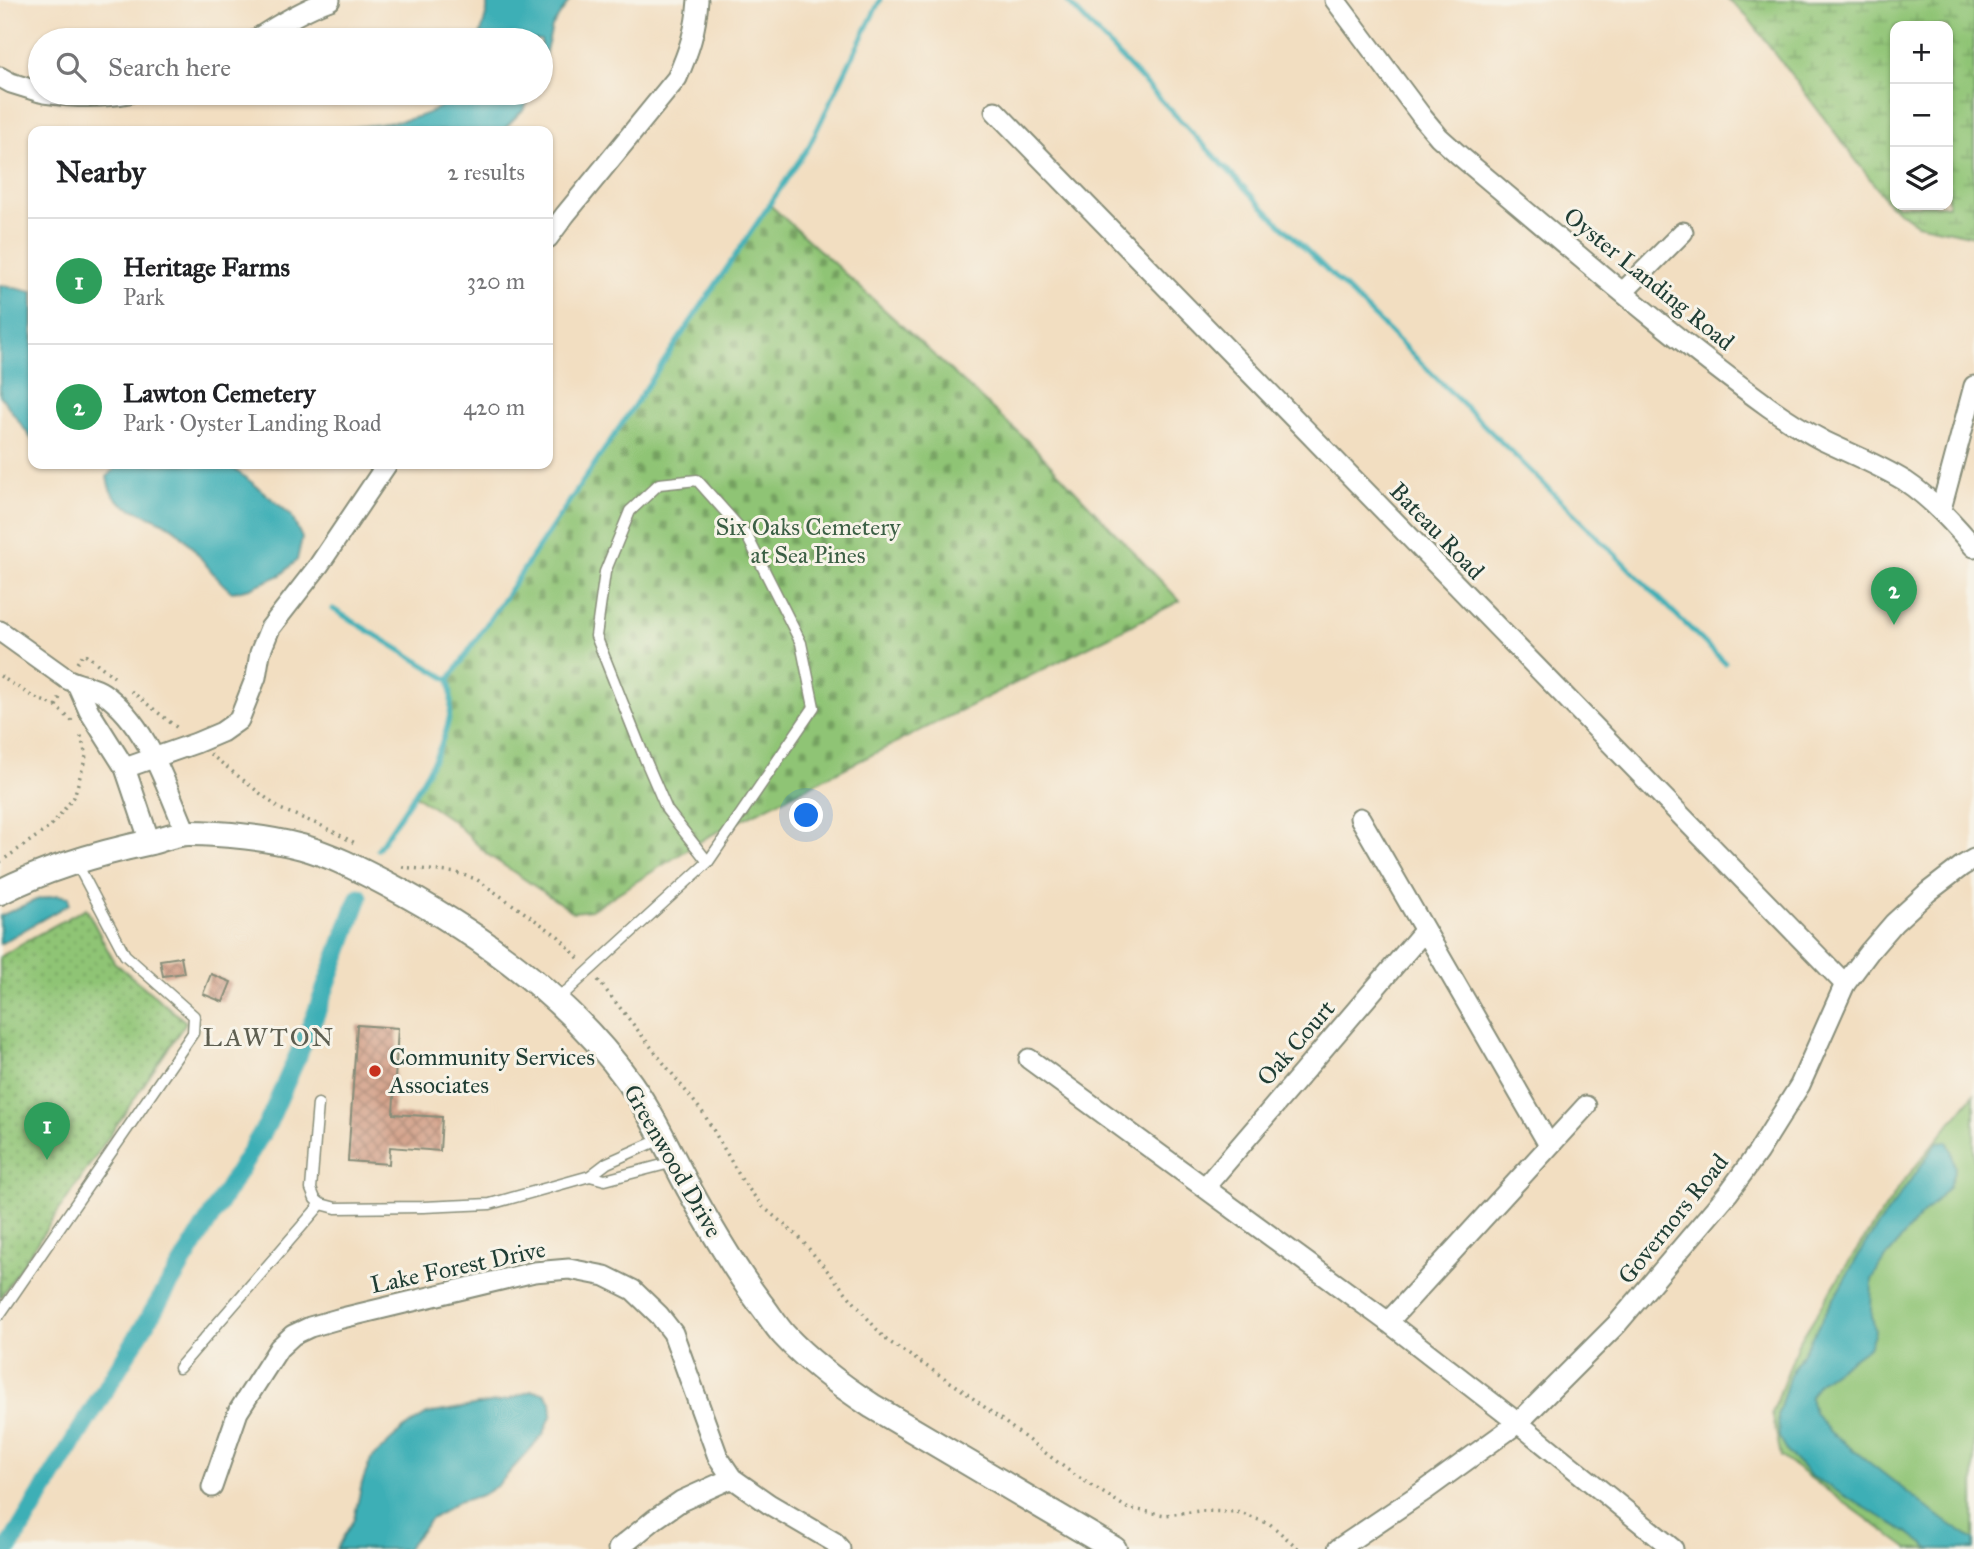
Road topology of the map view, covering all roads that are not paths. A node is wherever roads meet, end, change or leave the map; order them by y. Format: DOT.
graph roads {
  1 [pos="330,0"];
  2 [pos="698,0"];
  3 [pos="1335,0"];
  4 [pos="275,28"];
  5 [pos="0,78"];
  6 [pos="28,88"];
  7 [pos="995,111"];
  8 [pos="553,232"];
  9 [pos="1683,232"];
  10 [pos="1623,292"];
  11 [pos="1974,386"];
  12 [pos="384,469"];
  13 [pos="1941,509"];
  14 [pos="1974,547"];
  15 [pos="0,631"];
  16 [pos="77,684"];
  17 [pos="154,758"];
  18 [pos="125,768"];
  19 [pos="1360,818"];
  20 [pos="186,832"];
  21 [pos="150,842"];
  22 [pos="1974,859"];
  23 [pos="76,862"];
  24 [pos="708,862"];
  25 [pos="0,892"];
  26 [pos="1424,931"];
  27 [pos="1845,984"];
  28 [pos="555,1001"];
  29 [pos="1029,1059"];
  30 [pos="318,1104"];
  31 [pos="1586,1106"];
  32 [pos="662,1139"];
  33 [pos="1549,1145"];
  34 [pos="674,1162"];
  35 [pos="590,1176"];
  36 [pos="1205,1187"];
  37 [pos="321,1204"];
  38 [pos="0,1314"];
  39 [pos="1388,1322"];
  40 [pos="178,1368"];
  41 [pos="1518,1423"];
  42 [pos="732,1478"];
  43 [pos="212,1487"];
  44 [pos="618,1549"];
  45 [pos="840,1549"];
  46 [pos="1114,1549"];
  47 [pos="1338,1549"];
  48 [pos="1673,1549"];
  1 -- 4 [label="street"];
  2 -- 8 [label="street"];
  3 -- 10 [label="street, Oyster Landing Road"];
  5 -- 6 [label="street"];
  7 -- 27 [label="street, Bateau Road"];
  9 -- 10 [label="street"];
  10 -- 13 [label="street, Oyster Landing Road"];
  11 -- 13 [label="street"];
  12 -- 17 [label="street"];
  13 -- 14 [label="street, Oyster Landing Road"];
  15 -- 16 [label="street"];
  16 -- 17 [label="street"];
  16 -- 18 [label="street"];
  17 -- 18 [label="street"];
  17 -- 20 [label="street"];
  18 -- 21 [label="street"];
  19 -- 26 [label="street"];
  20 -- 21 [label="street, Greenwood Drive"];
  20 -- 28 [label="street, Greenwood Drive"];
  21 -- 23 [label="street, Greenwood Drive"];
  22 -- 27 [label="street, Governors Road"];
  23 -- 25 [label="street, Greenwood Drive"];
  23 -- 38 [label="lane"];
  24 -- 24 [label="lane"];
  24 -- 28 [label="lane"];
  26 -- 33 [label="street"];
  26 -- 36 [label="street, Oak Court"];
  27 -- 41 [label="street, Governors Road"];
  28 -- 32 [label="street, Greenwood Drive"];
  29 -- 36 [label="street"];
  30 -- 37 [label="lane"];
  31 -- 33 [label="street"];
  32 -- 34 [label="street, Greenwood Drive"];
  32 -- 35 [label="lane"];
  33 -- 39 [label="street"];
  34 -- 35 [label="lane"];
  34 -- 46 [label="street, Greenwood Drive"];
  35 -- 37 [label="lane"];
  36 -- 39 [label="street"];
  37 -- 40 [label="lane"];
  39 -- 41 [label="street"];
  41 -- 47 [label="street, Governors Road"];
  41 -- 48 [label="street"];
  42 -- 43 [label="street, Lake Forest Drive"];
  42 -- 44 [label="street"];
  42 -- 45 [label="street, Lake Forest Drive"];
}
